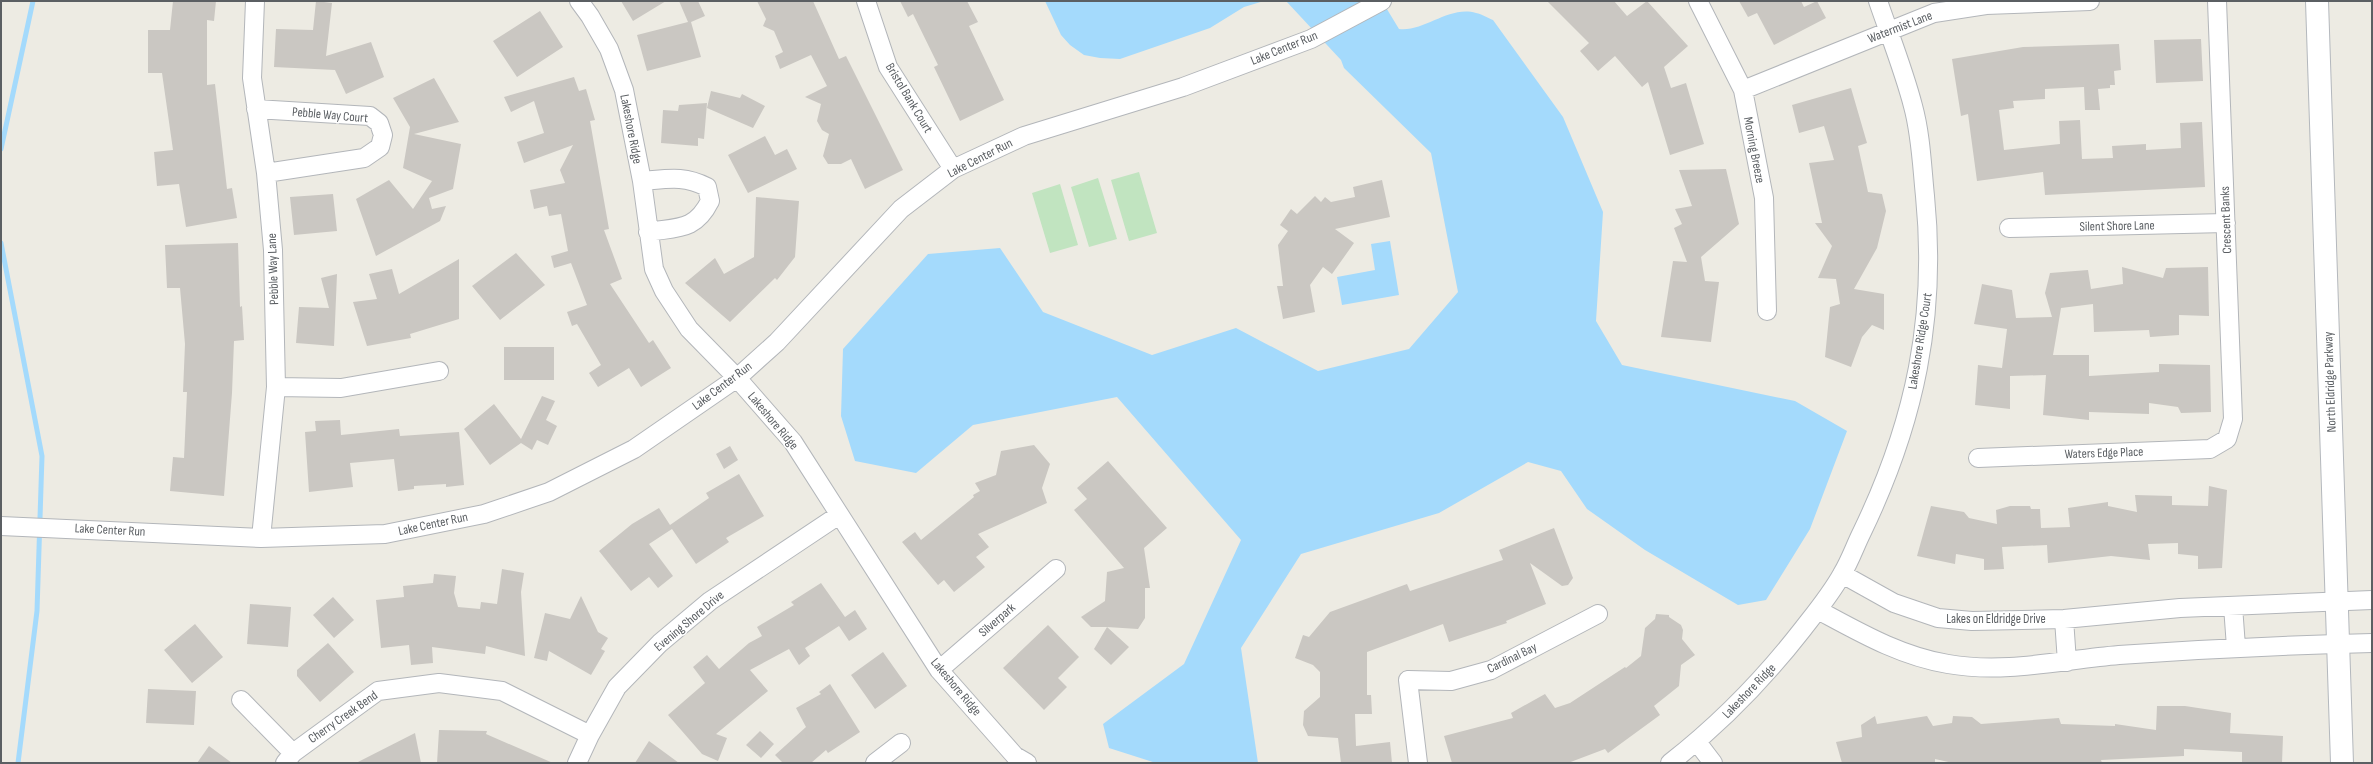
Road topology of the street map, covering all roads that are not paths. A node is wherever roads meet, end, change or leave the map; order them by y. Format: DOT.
graph roads {
  1 [pos="255,1"];
  2 [pos="579,1"];
  3 [pos="866,1"];
  4 [pos="1382,1"];
  5 [pos="1698,1"];
  6 [pos="1878,1"];
  7 [pos="2090,1"];
  8 [pos="2218,1"];
  9 [pos="2317,1"];
  10 [pos="1889,32"];
  11 [pos="1743,90"];
  12 [pos="256,109"];
  13 [pos="952,169"];
  14 [pos="266,173"];
  15 [pos="642,182"];
  16 [pos="2226,223"];
  17 [pos="2009,228"];
  18 [pos="648,232"];
  19 [pos="1767,311"];
  20 [pos="439,371"];
  21 [pos="737,378"];
  22 [pos="276,387"];
  23 [pos="2227,439"];
  24 [pos="1978,458"];
  25 [pos="839,515"];
  26 [pos="1,526"];
  27 [pos="261,538"];
  28 [pos="1056,569"];
  29 [pos="1842,574"];
  30 [pos="2372,600"];
  31 [pos="2337,602"];
  32 [pos="2233,606"];
  33 [pos="1818,610"];
  34 [pos="1598,614"];
  35 [pos="2064,619"];
  36 [pos="2372,643"];
  37 [pos="2339,644"];
  38 [pos="2236,647"];
  39 [pos="2068,662"];
  40 [pos="939,670"];
  41 [pos="241,700"];
  42 [pos="590,735"];
  43 [pos="1697,742"];
  44 [pos="901,744"];
  45 [pos="289,758"];
  46 [pos="577,763"];
  47 [pos="875,763"];
  48 [pos="1026,763"];
  49 [pos="1418,763"];
  50 [pos="1670,763"];
  51 [pos="1713,763"];
  52 [pos="2342,763"];
  1 -- 12 [label="street, Pebble Way Lane"];
  2 -- 15 [label="street, Lakeshore Ridge"];
  3 -- 13 [label="street, Bristol Bank Court"];
  4 -- 13 [label="street, Lake Center Run"];
  5 -- 11 [label="street, Morning Breeze"];
  6 -- 10 [label="street, Lakeshore Ridge Court"];
  7 -- 10 [label="street, Watermist Lane"];
  8 -- 16 [label="street, Crescent Banks"];
  9 -- 31 [label="main road, North Eldridge Parkway"];
  10 -- 11 [label="street, Watermist Lane"];
  10 -- 29 [label="street, Lakeshore Ridge Court"];
  11 -- 19 [label="street, Morning Breeze"];
  12 -- 14 [label="street, Pebble Way Lane"];
  12 -- 14 [label="street, Pebble Way Court"];
  13 -- 21 [label="street, Lake Center Run"];
  14 -- 22 [label="street, Pebble Way Lane"];
  15 -- 18 [label="street, Lakeshore Ridge"];
  15 -- 18 [label="street"];
  16 -- 17 [label="street, Silent Shore Lane"];
  16 -- 23 [label="street, Crescent Banks"];
  18 -- 21 [label="street, Lakeshore Ridge"];
  20 -- 22 [label="street"];
  21 -- 25 [label="street, Lakeshore Ridge"];
  21 -- 27 [label="street, Lake Center Run"];
  22 -- 27 [label="street, Pebble Way Lane"];
  23 -- 24 [label="street, Waters Edge Place"];
  25 -- 40 [label="street, Lakeshore Ridge"];
  25 -- 42 [label="street, Evening Shore Drive"];
  26 -- 27 [label="street, Lake Center Run"];
  28 -- 40 [label="street, Silverpark"];
  29 -- 33 [label="street, Lakeshore Ridge Court"];
  29 -- 35 [label="street, Lakes on Eldridge Drive"];
  30 -- 31 [label="street, Lakes on Eldridge Drive"];
  31 -- 32 [label="street, Lakes on Eldridge Drive"];
  31 -- 37 [label="main road, North Eldridge Parkway"];
  32 -- 35 [label="street, Lakes on Eldridge Drive"];
  32 -- 38 [label="street"];
  33 -- 39 [label="street"];
  33 -- 43 [label="street, Lakeshore Ridge"];
  34 -- 49 [label="street, Cardinal Bay"];
  35 -- 39 [label="street, Lakes on Eldridge Drive"];
  36 -- 37 [label="street"];
  37 -- 38 [label="street"];
  37 -- 52 [label="main road, North Eldridge Parkway"];
  38 -- 39 [label="street"];
  40 -- 48 [label="street, Lakeshore Ridge"];
  41 -- 45 [label="street"];
  42 -- 45 [label="street, Cherry Creek Bend"];
  42 -- 46 [label="street, Evening Shore Drive"];
  43 -- 50 [label="street, Lakeshore Ridge"];
  43 -- 51 [label="street"];
  44 -- 47 [label="street"];
}
